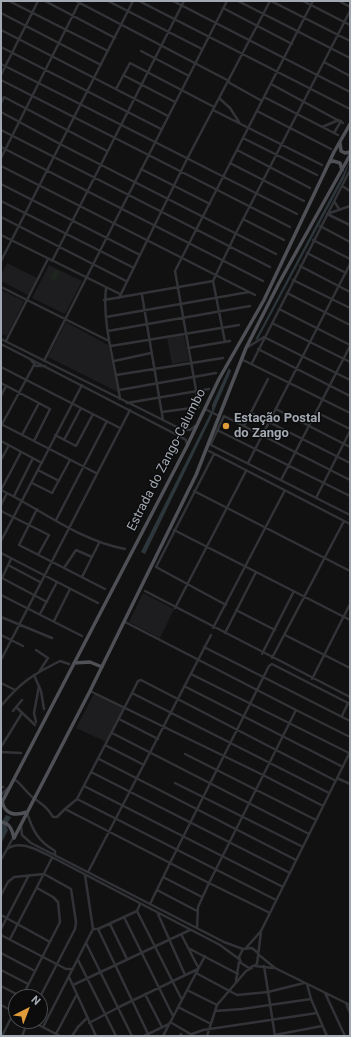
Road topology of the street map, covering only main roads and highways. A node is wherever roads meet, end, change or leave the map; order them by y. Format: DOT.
graph roads {
  1 [pos="350,124"];
  2 [pos="340,142"];
  3 [pos="350,153"];
  4 [pos="329,163"];
  5 [pos="342,171"];
  6 [pos="74,664"];
  7 [pos="102,667"];
  8 [pos="2,802"];
  9 [pos="27,812"];
  10 [pos="1,822"];
  11 [pos="11,828"];
  12 [pos="18,830"];
  1 -- 2 [label="main road, Estrada do Zango-Calumbo"];
  2 -- 3 [label="main road"];
  2 -- 4 [label="main road, Estrada do Zango-Calumbo"];
  3 -- 5 [label="main road, Estrada do Zango-Calumbo"];
  4 -- 5 [label="main road"];
  4 -- 6 [label="main road, Estrada do Zango-Calumbo"];
  5 -- 7 [label="main road, Estrada do Zango-Calumbo"];
  6 -- 7 [label="main road"];
  6 -- 8 [label="main road, Estrada do Zango-Calumbo"];
  7 -- 9 [label="main road, Estrada do Zango-Calumbo"];
  8 -- 9 [label="main road"];
  9 -- 12 [label="main road"];
  10 -- 11 [label="main road"];
  11 -- 12 [label="main road"];
  11 -- 12 [label="main road"];
}
